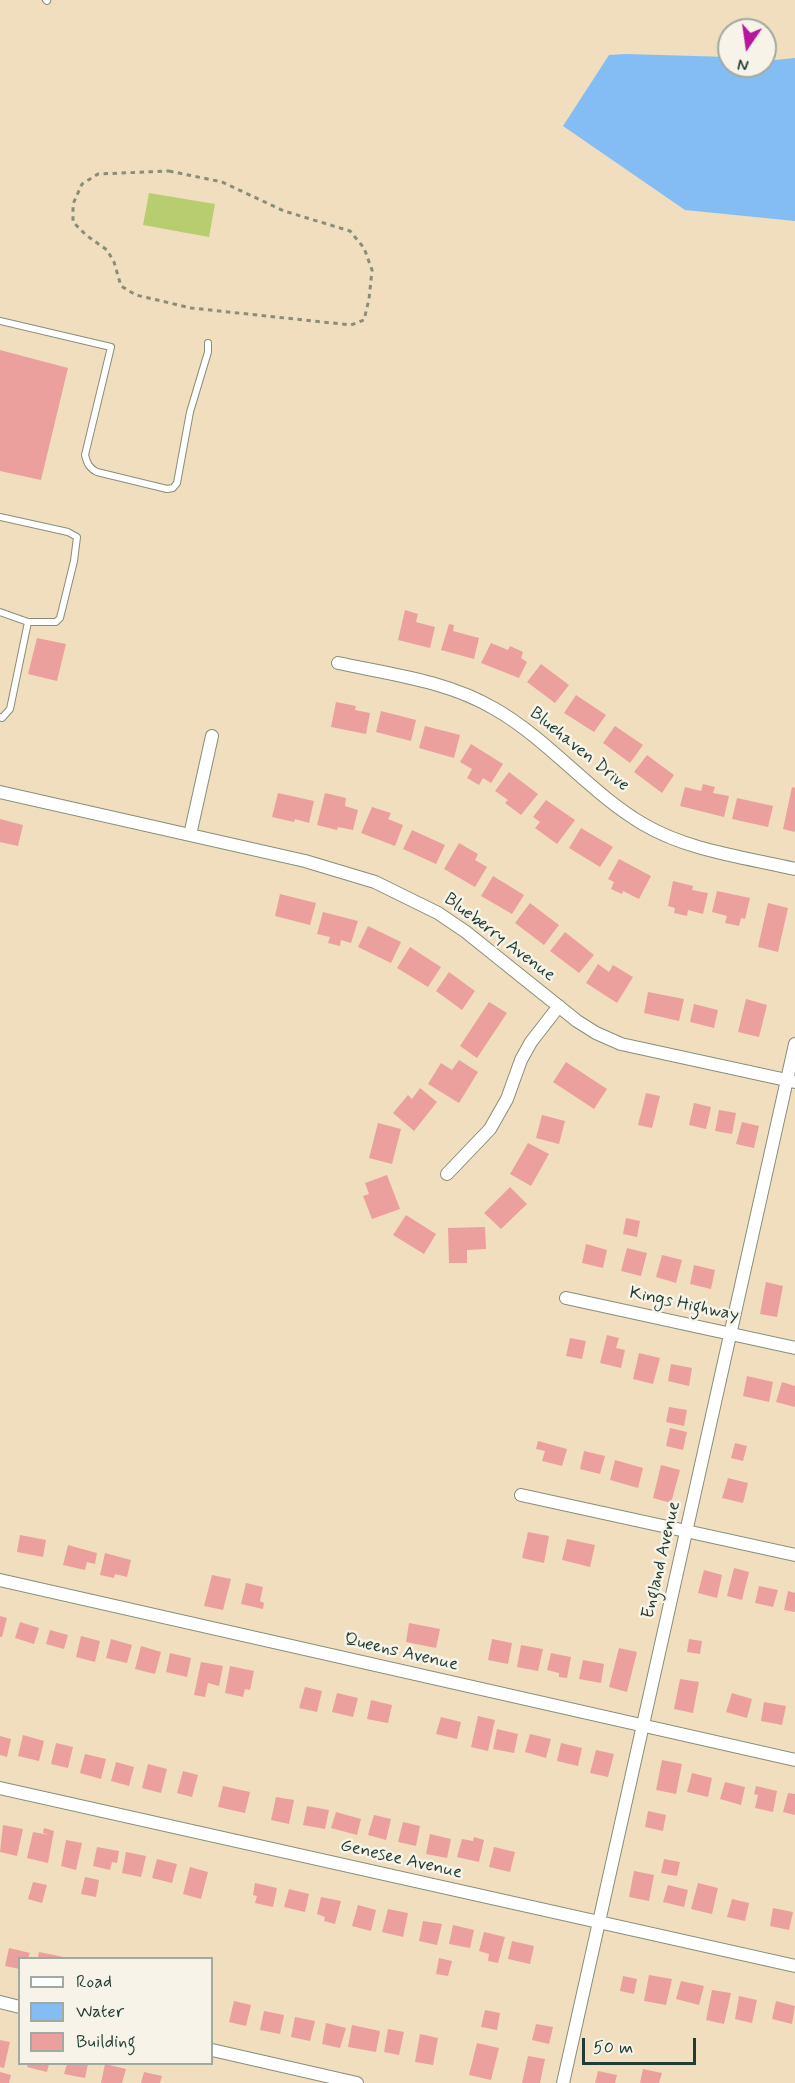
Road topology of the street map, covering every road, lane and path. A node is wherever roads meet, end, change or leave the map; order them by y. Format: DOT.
graph roads {
  1 [pos="369,299"];
  2 [pos="0,321"];
  3 [pos="208,344"];
  4 [pos="0,517"];
  5 [pos="0,612"];
  6 [pos="28,622"];
  7 [pos="338,663"];
  8 [pos="0,717"];
  9 [pos="212,736"];
  10 [pos="0,792"];
  11 [pos="190,835"];
  12 [pos="795,868"];
  13 [pos="559,1006"];
  14 [pos="795,1044"];
  15 [pos="791,1081"];
  16 [pos="447,1174"];
  17 [pos="566,1298"];
  18 [pos="730,1334"];
  19 [pos="795,1348"];
  20 [pos="522,1495"];
  21 [pos="686,1531"];
  22 [pos="795,1555"];
  23 [pos="0,1580"];
  24 [pos="643,1727"];
  25 [pos="795,1760"];
  26 [pos="0,1788"];
  27 [pos="599,1922"];
  28 [pos="795,1966"];
  29 [pos="0,2002"];
  30 [pos="18,2006"];
  31 [pos="213,2050"];
  32 [pos="357,2083"];
  33 [pos="562,2083"];
  1 -- 1 [label="path"];
  2 -- 3 [label="lane"];
  4 -- 6 [label="lane"];
  5 -- 6 [label="lane"];
  6 -- 8 [label="lane"];
  7 -- 12 [label="street, Bluehaven Drive"];
  9 -- 11 [label="street"];
  10 -- 11 [label="street, Blueberry Avenue"];
  11 -- 13 [label="street, Blueberry Avenue"];
  13 -- 15 [label="street, Blueberry Avenue"];
  13 -- 16 [label="street"];
  14 -- 15 [label="street, England Avenue"];
  15 -- 18 [label="street, England Avenue"];
  17 -- 18 [label="street, Kings Highway"];
  18 -- 19 [label="street, Kings Highway"];
  18 -- 21 [label="street, England Avenue"];
  20 -- 21 [label="street"];
  21 -- 22 [label="street"];
  21 -- 24 [label="street, England Avenue"];
  23 -- 24 [label="street, Queens Avenue"];
  24 -- 25 [label="street, Queens Avenue"];
  24 -- 27 [label="street, England Avenue"];
  26 -- 27 [label="street, Genesee Avenue"];
  27 -- 28 [label="street, Genesee Avenue"];
  27 -- 33 [label="street, England Avenue"];
  29 -- 30 [label="street"];
  31 -- 32 [label="street"];
}
